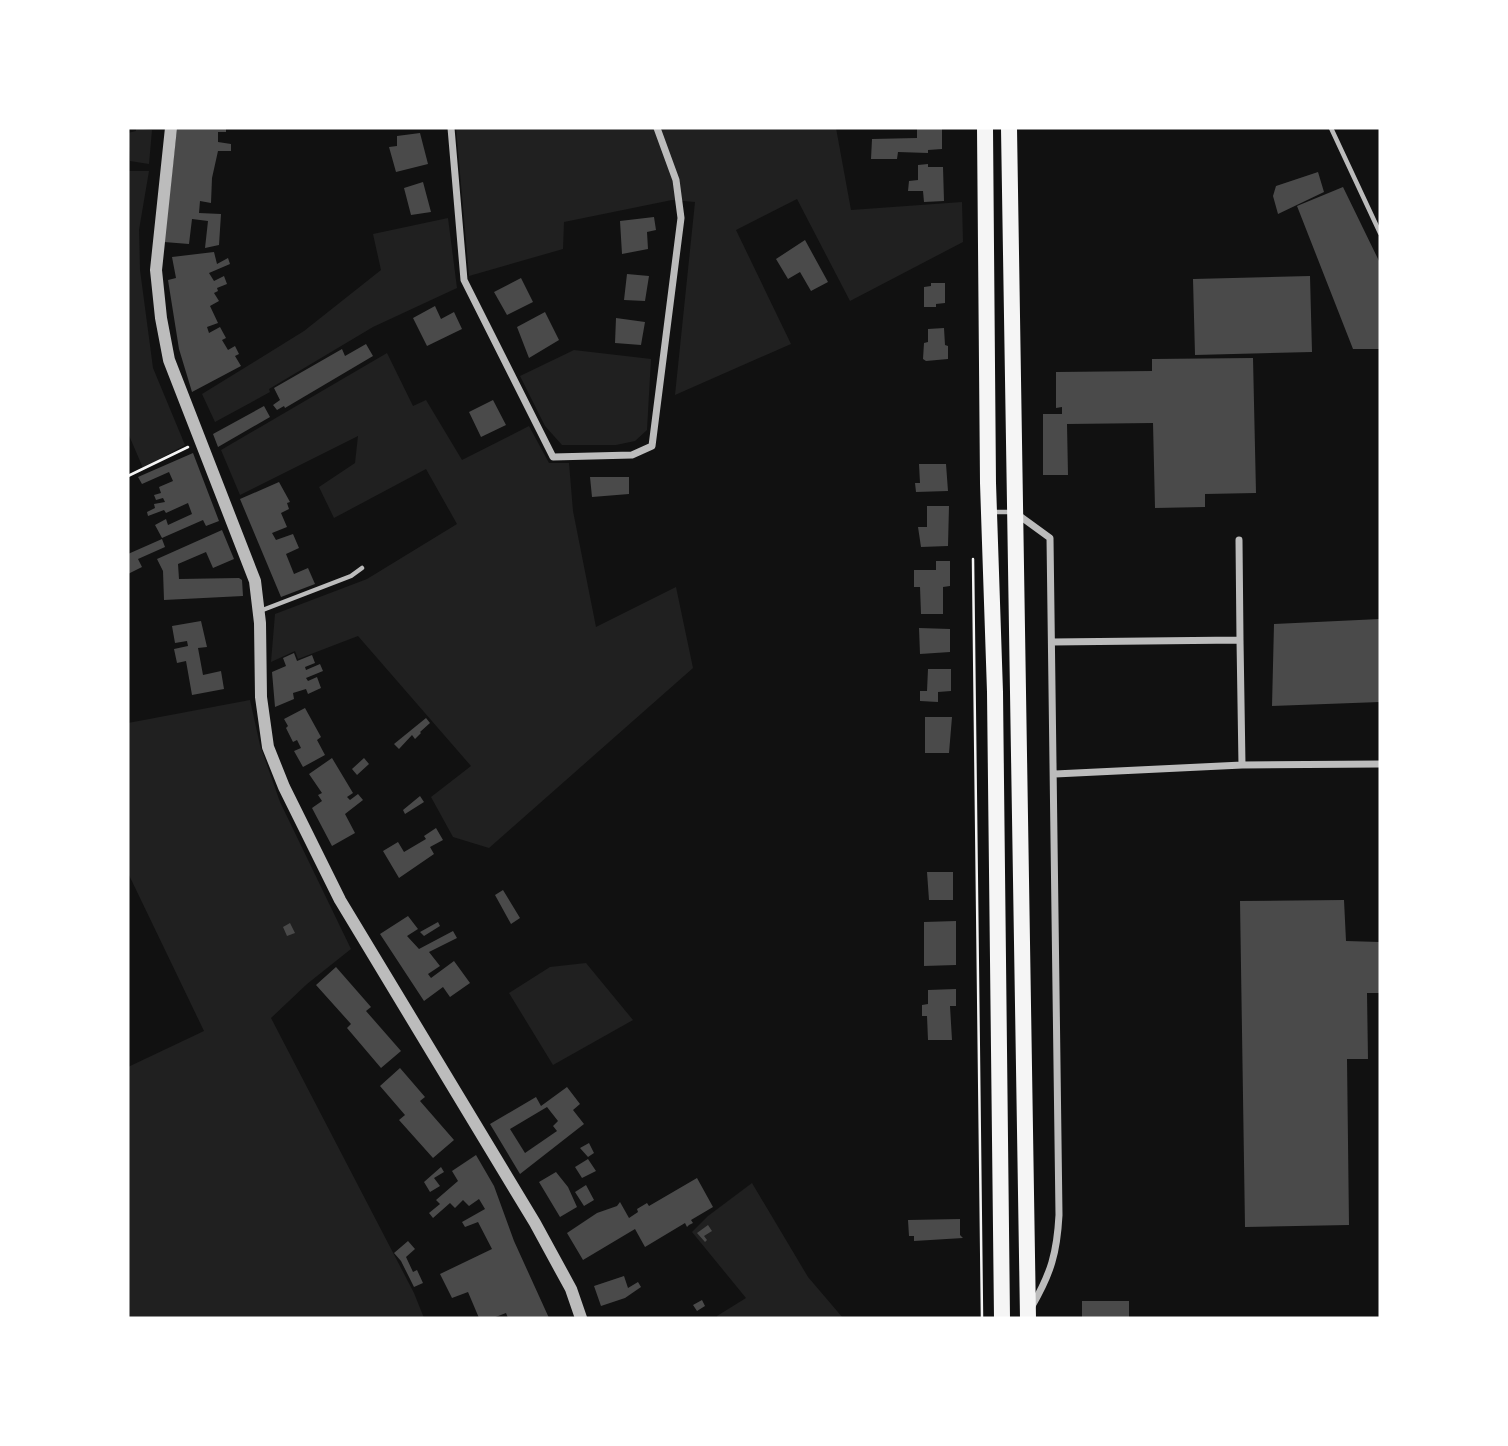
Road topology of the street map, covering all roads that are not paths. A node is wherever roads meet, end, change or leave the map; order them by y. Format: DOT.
graph roads {
  1 [pos="171,128"];
  2 [pos="451,128"];
  3 [pos="657,128"];
  4 [pos="985,128"];
  5 [pos="1009,128"];
  6 [pos="1331,128"];
  7 [pos="1380,233"];
  8 [pos="988,512"];
  9 [pos="1015,512"];
  10 [pos="1240,540"];
  11 [pos="362,568"];
  12 [pos="259,612"];
  13 [pos="1240,640"];
  14 [pos="1052,642"];
  15 [pos="1380,764"];
  16 [pos="1242,765"];
  17 [pos="1055,774"];
  18 [pos="1028,1315"];
  19 [pos="581,1318"];
  20 [pos="1002,1318"];
  1 -- 12 [label="street"];
  2 -- 3 [label="street"];
  4 -- 8 [label="highway"];
  5 -- 9 [label="highway"];
  6 -- 7 [label="lane"];
  8 -- 9 [label="lane"];
  8 -- 20 [label="highway"];
  9 -- 14 [label="street"];
  9 -- 18 [label="highway"];
  10 -- 13 [label="street"];
  11 -- 12 [label="lane"];
  12 -- 19 [label="street"];
  13 -- 14 [label="street"];
  13 -- 16 [label="street"];
  14 -- 17 [label="street"];
  15 -- 16 [label="street"];
  16 -- 17 [label="street"];
  17 -- 18 [label="street"];
}
